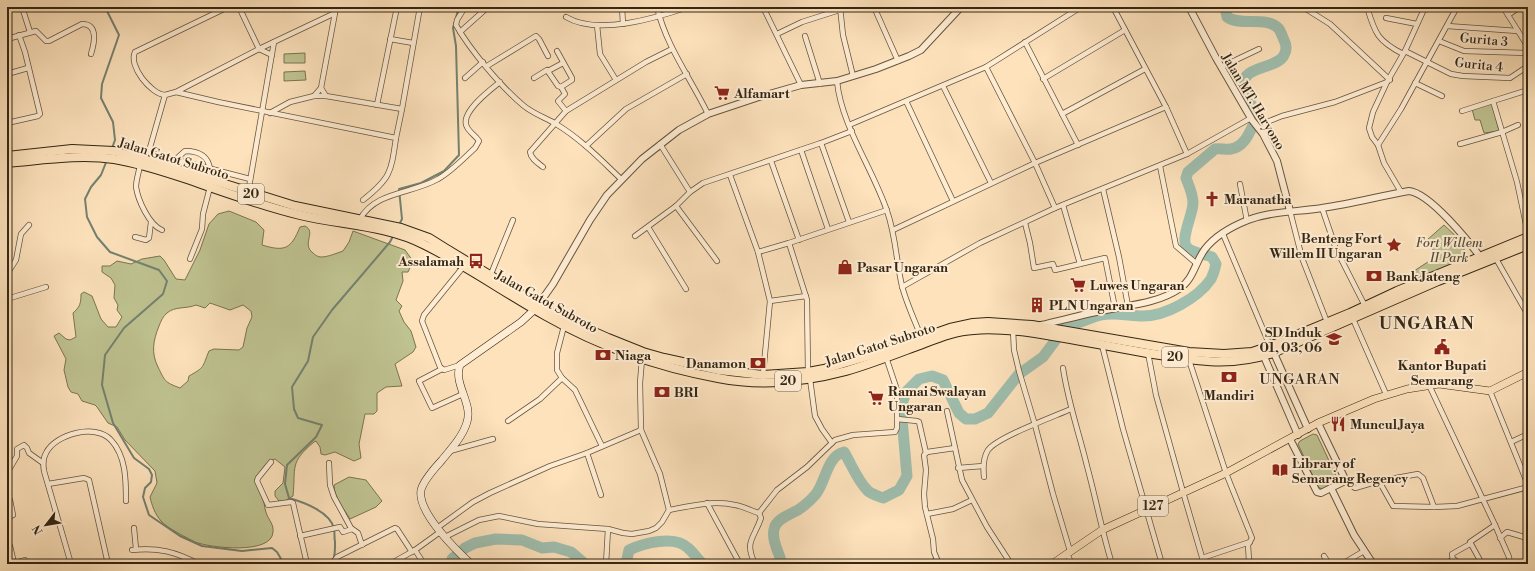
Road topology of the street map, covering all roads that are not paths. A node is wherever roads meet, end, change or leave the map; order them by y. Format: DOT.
graph roads {
  1 [pos="22,7"];
  2 [pos="228,7"];
  3 [pos="239,7"];
  4 [pos="336,7"];
  5 [pos="397,7"];
  6 [pos="420,7"];
  7 [pos="465,7"];
  8 [pos="488,7"];
  9 [pos="622,7"];
  10 [pos="657,7"];
  11 [pos="688,7"];
  12 [pos="706,7"];
  13 [pos="711,7"];
  14 [pos="763,7"];
  15 [pos="849,7"];
  16 [pos="874,7"];
  17 [pos="961,7"];
  18 [pos="1081,7"];
  19 [pos="1113,7"];
  20 [pos="1189,7"];
  21 [pos="1302,7"];
  22 [pos="1367,7"];
  23 [pos="1425,7"];
  24 [pos="1458,7"];
  25 [pos="1503,7"];
  26 [pos="1520,7"];
  27 [pos="840,8"];
  28 [pos="954,9"];
  29 [pos="335,13"];
  30 [pos="1508,15"];
  31 [pos="659,16"];
  32 [pos="566,18"];
  33 [pos="1386,18"];
  34 [pos="623,24"];
  35 [pos="1417,24"];
  36 [pos="597,25"];
  37 [pos="1447,26"];
  38 [pos="7,29"];
  39 [pos="1125,30"];
  40 [pos="1518,31"];
  41 [pos="30,32"];
  42 [pos="461,33"];
  43 [pos="777,34"];
  44 [pos="19,35"];
  45 [pos="1528,35"];
  46 [pos="805,36"];
  47 [pos="1523,38"];
  48 [pos="9,39"];
  49 [pos="390,39"];
  50 [pos="1439,41"];
  51 [pos="274,42"];
  52 [pos="1025,42"];
  53 [pos="414,43"];
  54 [pos="1528,47"];
  55 [pos="259,49"];
  56 [pos="672,49"];
  57 [pos="1259,49"];
  58 [pos="557,51"];
  59 [pos="1404,52"];
  60 [pos="1528,53"];
  61 [pos="91,54"];
  62 [pos="272,55"];
  63 [pos="548,56"];
  64 [pos="898,61"];
  65 [pos="483,62"];
  66 [pos="1426,62"];
  67 [pos="563,63"];
  68 [pos="487,66"];
  69 [pos="1528,66"];
  70 [pos="986,67"];
  71 [pos="1221,67"];
  72 [pos="28,68"];
  73 [pos="1145,69"];
  74 [pos="548,71"];
  75 [pos="7,74"];
  76 [pos="687,74"];
  77 [pos="853,76"];
  78 [pos="465,78"];
  79 [pos="534,78"];
  80 [pos="1043,79"];
  81 [pos="616,80"];
  82 [pos="838,81"];
  83 [pos="1389,81"];
  84 [pos="500,82"];
  85 [pos="1415,83"];
  86 [pos="820,84"];
  87 [pos="801,85"];
  88 [pos="561,86"];
  89 [pos="943,86"];
  90 [pos="321,88"];
  91 [pos="1528,90"];
  92 [pos="176,92"];
  93 [pos="165,95"];
  94 [pos="314,96"];
  95 [pos="326,96"];
  96 [pos="1442,96"];
  97 [pos="906,101"];
  98 [pos="1493,101"];
  99 [pos="377,105"];
  100 [pos="1166,107"];
  101 [pos="402,109"];
  102 [pos="566,111"];
  103 [pos="1462,111"];
  104 [pos="263,112"];
  105 [pos="270,113"];
  106 [pos="708,114"];
  107 [pos="1062,114"];
  108 [pos="1251,119"];
  109 [pos="7,123"];
  110 [pos="556,124"];
  111 [pos="849,125"];
  112 [pos="1518,125"];
  113 [pos="852,131"];
  114 [pos="1502,132"];
  115 [pos="1263,134"];
  116 [pos="396,138"];
  117 [pos="660,144"];
  118 [pos="821,144"];
  119 [pos="1460,144"];
  120 [pos="1078,145"];
  121 [pos="1378,145"];
  122 [pos="586,146"];
  123 [pos="802,150"];
  124 [pos="74,153"];
  125 [pos="1187,154"];
  126 [pos="113,155"];
  127 [pos="7,156"];
  128 [pos="175,160"];
  129 [pos="771,160"];
  130 [pos="7,163"];
  131 [pos="1035,163"];
  132 [pos="140,165"];
  133 [pos="1160,166"];
  134 [pos="543,167"];
  135 [pos="210,168"];
  136 [pos="730,175"];
  137 [pos="250,179"];
  138 [pos="621,179"];
  139 [pos="991,183"];
  140 [pos="1240,184"];
  141 [pos="210,187"];
  142 [pos="1103,189"];
  143 [pos="690,192"];
  144 [pos="1401,192"];
  145 [pos="246,196"];
  146 [pos="363,200"];
  147 [pos="954,201"];
  148 [pos="1063,205"];
  149 [pos="676,206"];
  150 [pos="1055,208"];
  151 [pos="1322,208"];
  152 [pos="887,210"];
  153 [pos="1290,211"];
  154 [pos="360,219"];
  155 [pos="513,220"];
  156 [pos="1247,221"];
  157 [pos="151,222"];
  158 [pos="849,222"];
  159 [pos="1025,223"];
  160 [pos="29,225"];
  161 [pos="648,227"];
  162 [pos="390,229"];
  163 [pos="828,229"];
  164 [pos="162,230"];
  165 [pos="893,230"];
  166 [pos="400,231"];
  167 [pos="1223,234"];
  168 [pos="1528,234"];
  169 [pos="635,236"];
  170 [pos="135,237"];
  171 [pos="1528,237"];
  172 [pos="799,240"];
  173 [pos="789,243"];
  174 [pos="1528,245"];
  175 [pos="758,252"];
  176 [pos="1494,255"];
  177 [pos="190,259"];
  178 [pos="718,260"];
  179 [pos="1482,260"];
  180 [pos="1198,262"];
  181 [pos="1080,264"];
  182 [pos="464,266"];
  183 [pos="7,274"];
  184 [pos="491,274"];
  185 [pos="46,287"];
  186 [pos="902,287"];
  187 [pos="686,289"];
  188 [pos="806,296"];
  189 [pos="7,299"];
  190 [pos="770,301"];
  191 [pos="1128,306"];
  192 [pos="1365,306"];
  193 [pos="536,307"];
  194 [pos="1114,308"];
  195 [pos="1528,315"];
  196 [pos="1353,319"];
  197 [pos="1327,322"];
  198 [pos="564,326"];
  199 [pos="1038,326"];
  200 [pos="1013,330"];
  201 [pos="921,337"];
  202 [pos="1077,337"];
  203 [pos="1102,346"];
  204 [pos="1272,349"];
  205 [pos="1148,353"];
  206 [pos="1262,353"];
  207 [pos="886,357"];
  208 [pos="642,359"];
  209 [pos="1188,360"];
  210 [pos="460,365"];
  211 [pos="1062,368"];
  212 [pos="442,369"];
  213 [pos="1528,372"];
  214 [pos="763,374"];
  215 [pos="809,375"];
  216 [pos="562,378"];
  217 [pos="1429,385"];
  218 [pos="1289,388"];
  219 [pos="1490,391"];
  220 [pos="1279,393"];
  221 [pos="463,394"];
  222 [pos="1386,394"];
  223 [pos="1071,409"];
  224 [pos="947,411"];
  225 [pos="897,419"];
  226 [pos="508,421"];
  227 [pos="1318,423"];
  228 [pos="1035,425"];
  229 [pos="1308,429"];
  230 [pos="641,430"];
  231 [pos="1528,434"];
  232 [pos="1298,435"];
  233 [pos="493,439"];
  234 [pos="1290,439"];
  235 [pos="1511,442"];
  236 [pos="832,444"];
  237 [pos="602,446"];
  238 [pos="955,448"];
  239 [pos="449,451"];
  240 [pos="587,453"];
  241 [pos="926,453"];
  242 [pos="271,462"];
  243 [pos="43,463"];
  244 [pos="328,463"];
  245 [pos="983,466"];
  246 [pos="958,468"];
  247 [pos="7,472"];
  248 [pos="1226,473"];
  249 [pos="984,477"];
  250 [pos="1345,481"];
  251 [pos="1379,481"];
  252 [pos="48,484"];
  253 [pos="1528,486"];
  254 [pos="1331,488"];
  255 [pos="1183,492"];
  256 [pos="601,495"];
  257 [pos="1482,499"];
  258 [pos="10,500"];
  259 [pos="972,500"];
  260 [pos="126,501"];
  261 [pos="708,504"];
  262 [pos="1434,507"];
  263 [pos="669,510"];
  264 [pos="1146,510"];
  265 [pos="759,513"];
  266 [pos="927,514"];
  267 [pos="7,518"];
  268 [pos="1495,525"];
  269 [pos="134,528"];
  270 [pos="352,529"];
  271 [pos="608,529"];
  272 [pos="1102,530"];
  273 [pos="441,532"];
  274 [pos="300,536"];
  275 [pos="1524,537"];
  276 [pos="1500,538"];
  277 [pos="1250,542"];
  278 [pos="1470,544"];
  279 [pos="362,545"];
  280 [pos="10,546"];
  281 [pos="414,551"];
  282 [pos="1364,551"];
  283 [pos="1068,552"];
  284 [pos="1324,556"];
  285 [pos="1202,558"];
  286 [pos="1453,561"];
  287 [pos="938,562"];
  288 [pos="13,564"];
  289 [pos="27,564"];
  290 [pos="71,564"];
  291 [pos="108,564"];
  292 [pos="199,564"];
  293 [pos="307,564"];
  294 [pos="325,564"];
  295 [pos="390,564"];
  296 [pos="424,564"];
  297 [pos="471,564"];
  298 [pos="606,564"];
  299 [pos="740,564"];
  300 [pos="755,564"];
  301 [pos="929,564"];
  302 [pos="1011,564"];
  303 [pos="1052,564"];
  304 [pos="1072,564"];
  305 [pos="1112,564"];
  306 [pos="1162,564"];
  307 [pos="1204,564"];
  308 [pos="1247,564"];
  309 [pos="1328,564"];
  310 [pos="1342,564"];
  311 [pos="1373,564"];
  312 [pos="1441,564"];
  313 [pos="1459,564"];
  314 [pos="1482,564"];
  315 [pos="1510,564"];
  1 -- 41 [label="street"];
  2 -- 93 [label="street"];
  3 -- 55 [label="street"];
  4 -- 29 [label="street"];
  5 -- 49 [label="street"];
  6 -- 53 [label="street"];
  7 -- 42 [label="street"];
  8 -- 42 [label="street"];
  9 -- 34 [label="street"];
  10 -- 31 [label="street"];
  11 -- 31 [label="street"];
  12 -- 13 [label="street"];
  14 -- 43 [label="street"];
  15 -- 27 [label="street"];
  16 -- 64 [label="street"];
  17 -- 28 [label="street"];
  18 -- 52 [label="street"];
  19 -- 39 [label="street"];
  20 -- 71 [label="street, Jalan MT. Haryono"];
  21 -- 83 [label="street"];
  22 -- 59 [label="street, Gurita 4"];
  23 -- 35 [label="street"];
  24 -- 37 [label="street"];
  25 -- 30 [label="street"];
  26 -- 30 [label="street"];
  27 -- 43 [label="street"];
  27 -- 77 [label="street"];
  28 -- 64 [label="street"];
  29 -- 51 [label="street"];
  29 -- 90 [label="street"];
  30 -- 40 [label="street"];
  31 -- 34 [label="street"];
  31 -- 56 [label="street"];
  32 -- 36 [label="street"];
  33 -- 35 [label="street"];
  34 -- 36 [label="street"];
  35 -- 59 [label="street"];
  36 -- 81 [label="street"];
  37 -- 40 [label="street"];
  37 -- 50 [label="street"];
  38 -- 48 [label="street"];
  39 -- 73 [label="street"];
  39 -- 80 [label="street"];
  40 -- 47 [label="street"];
  41 -- 44 [label="street"];
  41 -- 61 [label="street"];
  42 -- 65 [label="street"];
  43 -- 87 [label="street"];
  44 -- 48 [label="street"];
  44 -- 72 [label="street"];
  45 -- 47 [label="street"];
  46 -- 86 [label="street"];
  47 -- 54 [label="street"];
  49 -- 53 [label="street"];
  49 -- 99 [label="street"];
  50 -- 60 [label="street, Gurita 3"];
  50 -- 66 [label="street"];
  51 -- 55 [label="street"];
  51 -- 62 [label="street"];
  52 -- 70 [label="street"];
  52 -- 80 [label="street"];
  53 -- 101 [label="street"];
  55 -- 62 [label="street"];
  55 -- 92 [label="street"];
  56 -- 76 [label="street"];
  56 -- 81 [label="street"];
  57 -- 71 [label="street"];
  58 -- 67 [label="street"];
  59 -- 66 [label="street, Gurita 4"];
  59 -- 83 [label="street"];
  62 -- 104 [label="street"];
  63 -- 68 [label="street"];
  64 -- 77 [label="street"];
  65 -- 68 [label="street"];
  65 -- 78 [label="street"];
  66 -- 69 [label="street, Gurita 4"];
  66 -- 85 [label="street"];
  67 -- 74 [label="street"];
  67 -- 88 [label="street"];
  68 -- 84 [label="street"];
  70 -- 89 [label="street"];
  70 -- 131 [label="street"];
  71 -- 108 [label="street, Jalan MT. Haryono"];
  72 -- 75 [label="street"];
  72 -- 109 [label="street"];
  73 -- 100 [label="street"];
  73 -- 107 [label="street"];
  74 -- 79 [label="street"];
  74 -- 88 [label="street"];
  76 -- 106 [label="street"];
  76 -- 122 [label="street"];
  77 -- 82 [label="street"];
  80 -- 107 [label="street"];
  81 -- 102 [label="street"];
  82 -- 86 [label="street"];
  82 -- 111 [label="street"];
  83 -- 115 [label="street"];
  83 -- 121 [label="street"];
  84 -- 110 [label="street"];
  84 -- 154 [label="street"];
  85 -- 96 [label="street"];
  85 -- 121 [label="street"];
  86 -- 87 [label="street"];
  87 -- 106 [label="street"];
  88 -- 102 [label="street"];
  89 -- 97 [label="street"];
  89 -- 139 [label="street"];
  90 -- 94 [label="street"];
  90 -- 95 [label="street"];
  91 -- 98 [label="street"];
  92 -- 93 [label="street"];
  92 -- 104 [label="street"];
  93 -- 128 [label="street"];
  94 -- 95 [label="street"];
  94 -- 105 [label="street"];
  95 -- 99 [label="street"];
  97 -- 111 [label="street"];
  97 -- 147 [label="street"];
  98 -- 103 [label="street"];
  98 -- 114 [label="street"];
  99 -- 101 [label="street"];
  100 -- 120 [label="street"];
  100 -- 125 [label="street"];
  101 -- 116 [label="street"];
  102 -- 110 [label="street"];
  104 -- 105 [label="street"];
  104 -- 137 [label="street"];
  105 -- 116 [label="street"];
  106 -- 117 [label="street"];
  107 -- 120 [label="street"];
  108 -- 115 [label="street, Jalan MT. Haryono"];
  108 -- 125 [label="street"];
  110 -- 122 [label="street"];
  110 -- 134 [label="street"];
  111 -- 113 [label="street"];
  112 -- 114 [label="street"];
  113 -- 118 [label="street"];
  113 -- 152 [label="street"];
  114 -- 119 [label="street"];
  114 -- 168 [label="street"];
  115 -- 153 [label="street, Jalan MT. Haryono"];
  116 -- 146 [label="street"];
  117 -- 138 [label="street"];
  117 -- 143 [label="street"];
  118 -- 123 [label="street"];
  118 -- 158 [label="street"];
  120 -- 131 [label="street"];
  121 -- 144 [label="street"];
  122 -- 138 [label="street"];
  123 -- 129 [label="street"];
  123 -- 163 [label="street"];
  124 -- 126 [label="highway, Jalan Gatot Subroto / 20"];
  124 -- 127 [label="highway, Jalan Gatot Subroto / 20"];
  124 -- 130 [label="highway, Jalan Gatot Subroto / 20"];
  125 -- 133 [label="street"];
  126 -- 132 [label="highway, Jalan Gatot Subroto / 20"];
  126 -- 145 [label="highway, Jalan Gatot Subroto / 20"];
  128 -- 135 [label="street"];
  128 -- 135 [label="street"];
  129 -- 136 [label="street"];
  129 -- 172 [label="street"];
  131 -- 139 [label="street"];
  131 -- 150 [label="street"];
  132 -- 141 [label="highway, Jalan Gatot Subroto / 20"];
  132 -- 157 [label="street"];
  133 -- 142 [label="street"];
  133 -- 180 [label="street"];
  135 -- 137 [label="street"];
  136 -- 143 [label="street"];
  136 -- 175 [label="street"];
  137 -- 145 [label="street"];
  138 -- 193 [label="street"];
  139 -- 147 [label="street"];
  140 -- 156 [label="street"];
  141 -- 145 [label="highway, Jalan Gatot Subroto / 20"];
  141 -- 177 [label="street"];
  142 -- 148 [label="street"];
  142 -- 191 [label="street"];
  143 -- 149 [label="street"];
  144 -- 151 [label="street"];
  144 -- 179 [label="street"];
  145 -- 154 [label="highway, Jalan Gatot Subroto / 20"];
  145 -- 162 [label="highway, Jalan Gatot Subroto / 20"];
  147 -- 165 [label="street"];
  148 -- 150 [label="street"];
  148 -- 181 [label="street"];
  149 -- 161 [label="street"];
  149 -- 178 [label="street"];
  150 -- 159 [label="street"];
  151 -- 153 [label="street"];
  151 -- 192 [label="street"];
  152 -- 158 [label="street"];
  152 -- 165 [label="street"];
  153 -- 156 [label="street"];
  153 -- 197 [label="street"];
  154 -- 162 [label="highway, Jalan Gatot Subroto / 20"];
  155 -- 184 [label="street"];
  156 -- 167 [label="street"];
  157 -- 164 [label="street"];
  157 -- 170 [label="street"];
  158 -- 163 [label="street"];
  159 -- 181 [label="street"];
  159 -- 186 [label="street"];
  160 -- 183 [label="street"];
  161 -- 169 [label="street"];
  161 -- 187 [label="street"];
  162 -- 166 [label="highway, Jalan Gatot Subroto / 20"];
  163 -- 172 [label="street"];
  165 -- 186 [label="street"];
  166 -- 182 [label="highway, Jalan Gatot Subroto / 20"];
  166 -- 184 [label="highway, Jalan Gatot Subroto / 20"];
  167 -- 180 [label="street"];
  167 -- 204 [label="street"];
  171 -- 176 [label="highway, 20"];
  172 -- 173 [label="street"];
  173 -- 175 [label="street"];
  173 -- 188 [label="street"];
  174 -- 176 [label="highway, 20"];
  175 -- 190 [label="street"];
  176 -- 179 [label="highway, 20"];
  176 -- 195 [label="street"];
  179 -- 192 [label="highway, 20"];
  179 -- 196 [label="highway, 20"];
  180 -- 191 [label="street"];
  181 -- 194 [label="street"];
  182 -- 193 [label="highway, Jalan Gatot Subroto / 20"];
  182 -- 212 [label="street"];
  184 -- 193 [label="highway, Jalan Gatot Subroto / 20"];
  185 -- 189 [label="street"];
  186 -- 201 [label="street"];
  188 -- 190 [label="street"];
  188 -- 215 [label="street"];
  190 -- 214 [label="street"];
  191 -- 194 [label="street"];
  192 -- 197 [label="highway, 20"];
  193 -- 198 [label="highway, Jalan Gatot Subroto / 20"];
  193 -- 210 [label="main road"];
  193 -- 214 [label="highway, Jalan Gatot Subroto / 20"];
  194 -- 199 [label="street"];
  196 -- 204 [label="highway, 20"];
  196 -- 222 [label="street"];
  197 -- 204 [label="highway, 20"];
  198 -- 208 [label="highway, Jalan Gatot Subroto / 20"];
  198 -- 216 [label="street"];
  199 -- 201 [label="highway, Jalan Gatot Subroto / 20"];
  199 -- 202 [label="highway, Jalan Gatot Subroto / 20"];
  200 -- 202 [label="highway, Jalan Gatot Subroto / 20"];
  200 -- 207 [label="highway, Jalan Gatot Subroto / 20"];
  200 -- 228 [label="street"];
  201 -- 215 [label="highway, Jalan Gatot Subroto / 20"];
  202 -- 203 [label="highway, Jalan Gatot Subroto / 20"];
  202 -- 206 [label="highway, Jalan Gatot Subroto / 20"];
  203 -- 205 [label="highway, Jalan Gatot Subroto / 20"];
  203 -- 264 [label="street"];
  204 -- 206 [label="highway, Jalan Gatot Subroto / 20"];
  204 -- 218 [label="street"];
  205 -- 209 [label="highway, Jalan Gatot Subroto / 20"];
  205 -- 255 [label="street"];
  206 -- 209 [label="highway, Jalan Gatot Subroto / 20"];
  206 -- 220 [label="street"];
  207 -- 215 [label="highway, Jalan Gatot Subroto / 20"];
  207 -- 225 [label="street"];
  208 -- 215 [label="highway, Jalan Gatot Subroto / 20"];
  208 -- 230 [label="street"];
  209 -- 248 [label="street"];
  210 -- 212 [label="street"];
  210 -- 221 [label="main road"];
  211 -- 223 [label="street"];
  212 -- 221 [label="street"];
  213 -- 219 [label="main road"];
  214 -- 215 [label="highway, Jalan Gatot Subroto / 20"];
  215 -- 236 [label="street"];
  216 -- 226 [label="street"];
  216 -- 237 [label="street"];
  217 -- 219 [label="main road, 127"];
  217 -- 222 [label="main road, 127"];
  217 -- 257 [label="street"];
  218 -- 220 [label="street"];
  218 -- 229 [label="street"];
  219 -- 235 [label="street"];
  220 -- 232 [label="street"];
  221 -- 239 [label="main road"];
  222 -- 227 [label="main road, 127"];
  223 -- 228 [label="street"];
  223 -- 272 [label="street"];
  224 -- 238 [label="street"];
  225 -- 236 [label="street"];
  225 -- 241 [label="street"];
  227 -- 229 [label="main road, 127"];
  227 -- 250 [label="street"];
  228 -- 245 [label="street"];
  228 -- 283 [label="street"];
  229 -- 232 [label="main road, 127"];
  230 -- 237 [label="street"];
  230 -- 263 [label="street"];
  231 -- 235 [label="street"];
  232 -- 234 [label="main road, 127"];
  233 -- 239 [label="street"];
  234 -- 248 [label="main road, 127"];
  234 -- 254 [label="street"];
  235 -- 253 [label="street"];
  236 -- 265 [label="street"];
  237 -- 240 [label="street"];
  238 -- 241 [label="street"];
  238 -- 246 [label="street"];
  239 -- 273 [label="main road"];
  240 -- 256 [label="street"];
  240 -- 273 [label="street"];
  241 -- 266 [label="street"];
  242 -- 274 [label="street"];
  243 -- 247 [label="street"];
  243 -- 252 [label="street"];
  243 -- 260 [label="street"];
  244 -- 270 [label="street"];
  245 -- 246 [label="street"];
  245 -- 249 [label="street"];
  246 -- 259 [label="street"];
  248 -- 255 [label="main road, 127"];
  248 -- 277 [label="street"];
  250 -- 251 [label="street"];
  250 -- 254 [label="street"];
  251 -- 262 [label="street"];
  251 -- 262 [label="street"];
  252 -- 290 [label="street"];
  252 -- 291 [label="street"];
  253 -- 257 [label="street"];
  254 -- 282 [label="street"];
  255 -- 264 [label="main road, 127"];
  255 -- 285 [label="street"];
  257 -- 262 [label="street"];
  257 -- 268 [label="street"];
  258 -- 267 [label="street"];
  259 -- 266 [label="street"];
  259 -- 302 [label="street"];
  261 -- 263 [label="street"];
  261 -- 265 [label="street"];
  261 -- 299 [label="street"];
  263 -- 271 [label="street"];
  264 -- 272 [label="main road, 127"];
  264 -- 306 [label="street"];
  265 -- 300 [label="street"];
  266 -- 287 [label="street"];
  268 -- 276 [label="street"];
  268 -- 278 [label="street"];
  269 -- 292 [label="street"];
  270 -- 274 [label="street"];
  270 -- 279 [label="street"];
  271 -- 273 [label="street"];
  271 -- 298 [label="street"];
  272 -- 283 [label="main road, 127"];
  272 -- 305 [label="street"];
  273 -- 281 [label="street"];
  273 -- 297 [label="main road"];
  274 -- 293 [label="street"];
  275 -- 276 [label="street"];
  276 -- 315 [label="street"];
  277 -- 285 [label="street"];
  277 -- 308 [label="street"];
  278 -- 286 [label="street"];
  278 -- 314 [label="street"];
  279 -- 281 [label="street"];
  279 -- 294 [label="street"];
  280 -- 288 [label="street"];
  281 -- 295 [label="street"];
  281 -- 296 [label="street"];
  282 -- 310 [label="street"];
  282 -- 311 [label="street"];
  283 -- 303 [label="main road, 127"];
  283 -- 304 [label="street"];
  284 -- 309 [label="street"];
  285 -- 307 [label="street"];
  286 -- 312 [label="street"];
  286 -- 313 [label="street"];
  287 -- 301 [label="street"];
  288 -- 289 [label="street"];
}
